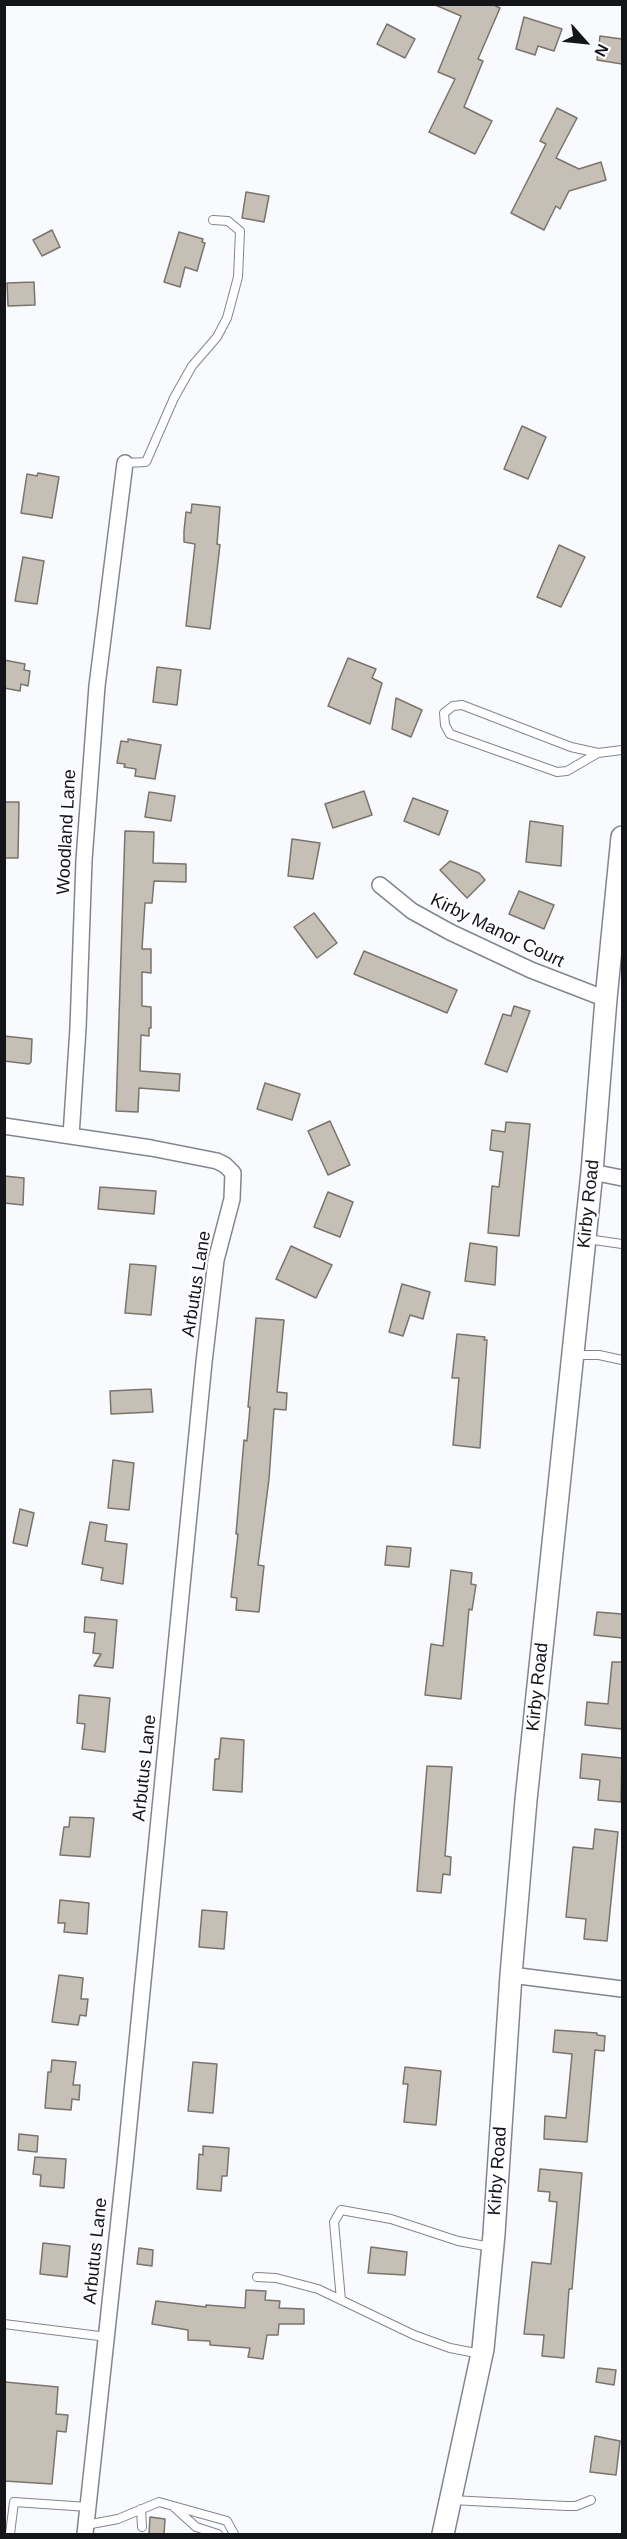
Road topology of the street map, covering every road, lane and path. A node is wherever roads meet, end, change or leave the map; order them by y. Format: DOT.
graph roads {
  1 [pos="213,220"];
  2 [pos="125,463"];
  3 [pos="622,750"];
  4 [pos="598,753"];
  5 [pos="622,837"];
  6 [pos="380,885"];
  7 [pos="606,999"];
  8 [pos="4,1126"];
  9 [pos="72,1136"];
  10 [pos="592,1172"];
  11 [pos="622,1178"];
  12 [pos="585,1239"];
  13 [pos="622,1244"];
  14 [pos="573,1355"];
  15 [pos="622,1360"];
  16 [pos="511,1976"];
  17 [pos="622,1989"];
  18 [pos="493,2247"];
  19 [pos="257,2277"];
  20 [pos="341,2300"];
  21 [pos="4,2324"];
  22 [pos="107,2337"];
  23 [pos="482,2354"];
  24 [pos="450,2500"];
  25 [pos="591,2500"];
  26 [pos="172,2506"];
  27 [pos="88,2507"];
  28 [pos="141,2509"];
  29 [pos="142,2527"];
  30 [pos="85,2530"];
  31 [pos="10,2535"];
  32 [pos="218,2535"];
  33 [pos="234,2535"];
  34 [pos="443,2535"];
  1 -- 2 [label="lane"];
  2 -- 9 [label="street, Woodland Lane"];
  3 -- 4 [label="lane"];
  4 -- 4 [label="lane"];
  5 -- 7 [label="main road, Kirby Road"];
  6 -- 7 [label="street, Kirby Manor Court"];
  7 -- 10 [label="main road, Kirby Road"];
  8 -- 9 [label="street"];
  9 -- 22 [label="street, Arbutus Lane"];
  10 -- 11 [label="street"];
  10 -- 12 [label="main road, Kirby Road"];
  12 -- 13 [label="lane"];
  12 -- 14 [label="main road, Kirby Road"];
  14 -- 15 [label="lane"];
  14 -- 16 [label="main road, Kirby Road"];
  16 -- 17 [label="street"];
  16 -- 18 [label="main road, Kirby Road"];
  18 -- 20 [label="lane"];
  18 -- 23 [label="main road, Kirby Road"];
  19 -- 20 [label="lane"];
  20 -- 23 [label="lane"];
  21 -- 22 [label="lane"];
  22 -- 27 [label="street, Arbutus Lane"];
  23 -- 24 [label="main road, Kirby Road"];
  24 -- 25 [label="lane"];
  24 -- 34 [label="main road, Kirby Road"];
  26 -- 28 [label="lane"];
  26 -- 32 [label="lane"];
  26 -- 33 [label="lane"];
  27 -- 30 [label="street, Arbutus Lane"];
  27 -- 31 [label="lane"];
  28 -- 29 [label="lane"];
  28 -- 30 [label="lane"];
}
